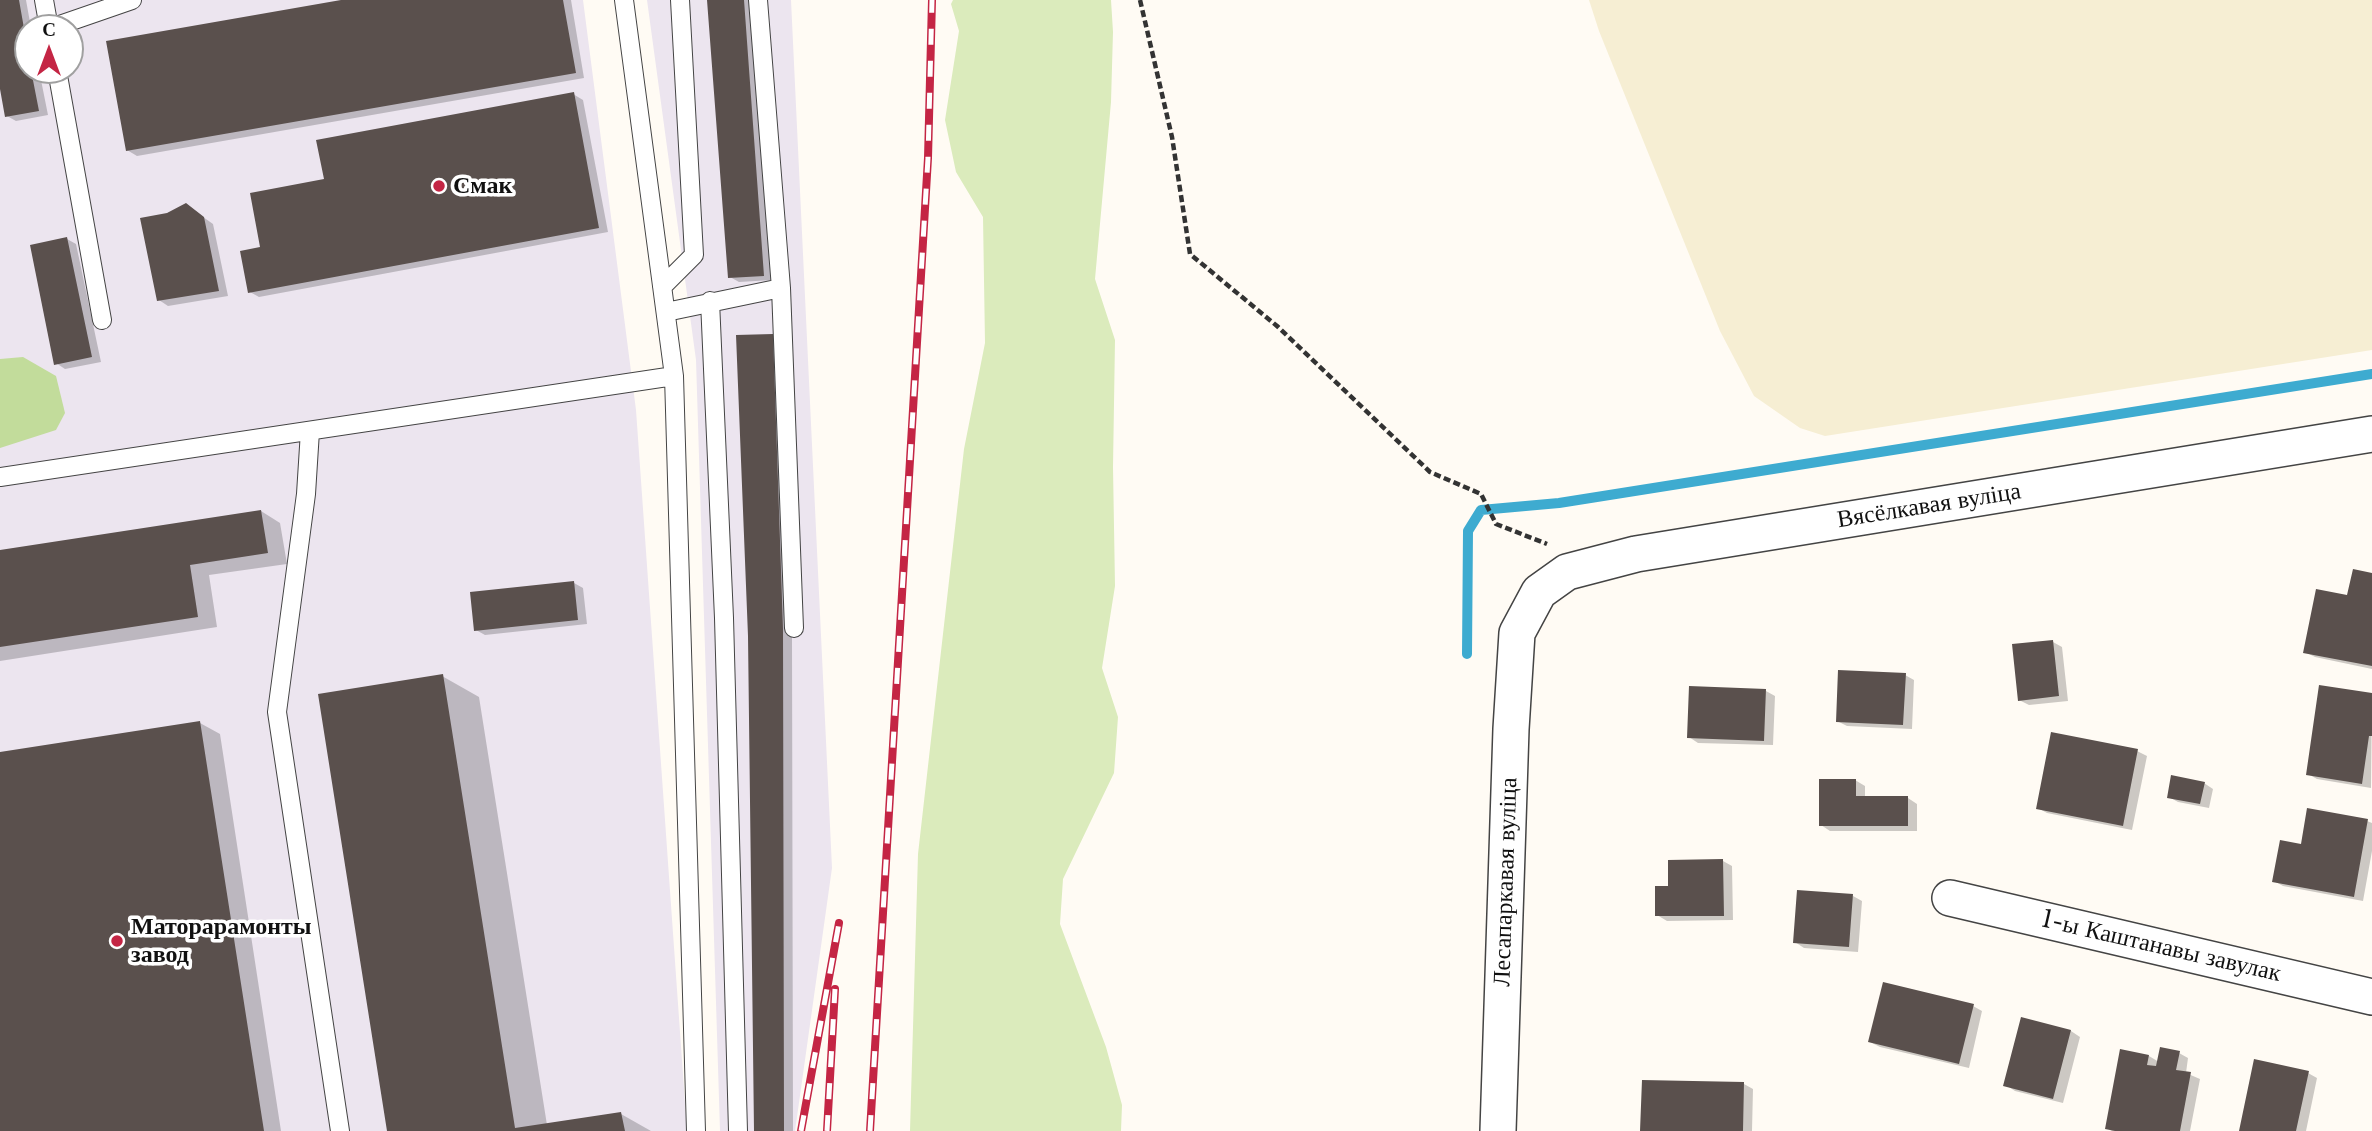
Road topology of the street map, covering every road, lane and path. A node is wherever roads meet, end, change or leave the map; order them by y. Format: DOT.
graph roads {
  1 [pos="132,0"];
  2 [pos="624,0"];
  3 [pos="680,0"];
  4 [pos="758,0"];
  5 [pos="1140,0"];
  6 [pos="84,16"];
  7 [pos="60,84"];
  8 [pos="662,287"];
  9 [pos="781,288"];
  10 [pos="710,301"];
  11 [pos="666,312"];
  12 [pos="102,320"];
  13 [pos="674,376"];
  14 [pos="310,431"];
  15 [pos="2372,434"];
  16 [pos="0,477"];
  17 [pos="1496,524"];
  18 [pos="794,628"];
  19 [pos="1517,632"];
  20 [pos="1950,898"];
  21 [pos="2372,997"];
  22 [pos="340,1131"];
  23 [pos="696,1131"];
  24 [pos="738,1131"];
  25 [pos="1498,1131"];
  1 -- 6 [label="lane"];
  2 -- 8 [label="lane"];
  3 -- 8 [label="lane"];
  4 -- 9 [label="lane"];
  5 -- 17 [label="path"];
  7 -- 12 [label="lane"];
  8 -- 11 [label="lane"];
  9 -- 10 [label="lane"];
  9 -- 18 [label="lane"];
  10 -- 11 [label="lane"];
  10 -- 24 [label="lane"];
  11 -- 13 [label="lane"];
  13 -- 14 [label="lane"];
  13 -- 23 [label="lane"];
  14 -- 16 [label="lane"];
  14 -- 22 [label="lane"];
  15 -- 19 [label="street, Вясёлкавая вуліца"];
  19 -- 25 [label="street, Лесапаркавая вуліца"];
  20 -- 21 [label="street, 1-ы Каштанавы завулак"];
}
